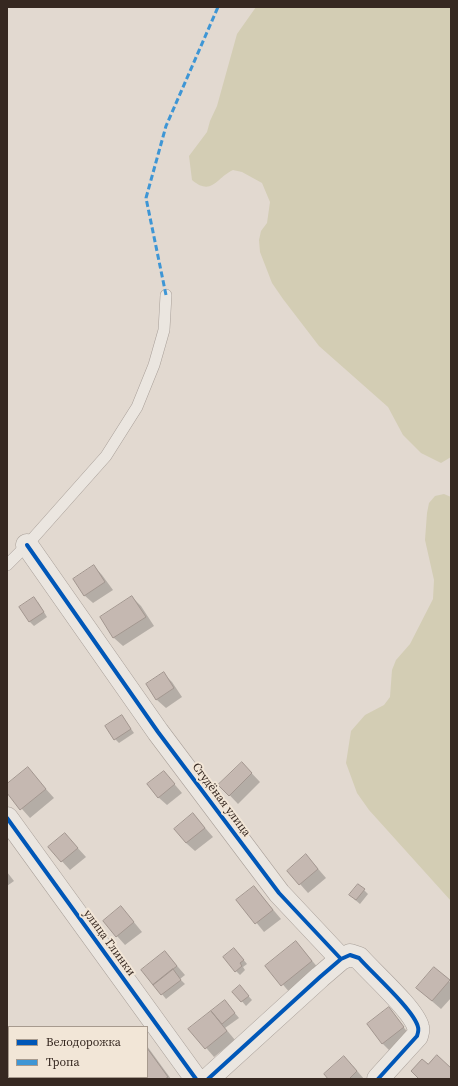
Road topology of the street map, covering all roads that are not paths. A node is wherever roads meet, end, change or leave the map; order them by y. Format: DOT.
graph roads {
  1 [pos="166,295"];
  2 [pos="28,545"];
  3 [pos="7,565"];
  4 [pos="7,818"];
  5 [pos="341,958"];
  6 [pos="196,1079"];
  7 [pos="208,1079"];
  8 [pos="378,1079"];
  1 -- 2 [label="lane"];
  2 -- 3 [label="lane"];
  2 -- 5 [label="street, Студёная улица"];
  4 -- 6 [label="street, улица Глинки"];
  5 -- 7 [label="street"];
  5 -- 8 [label="street"];
}
